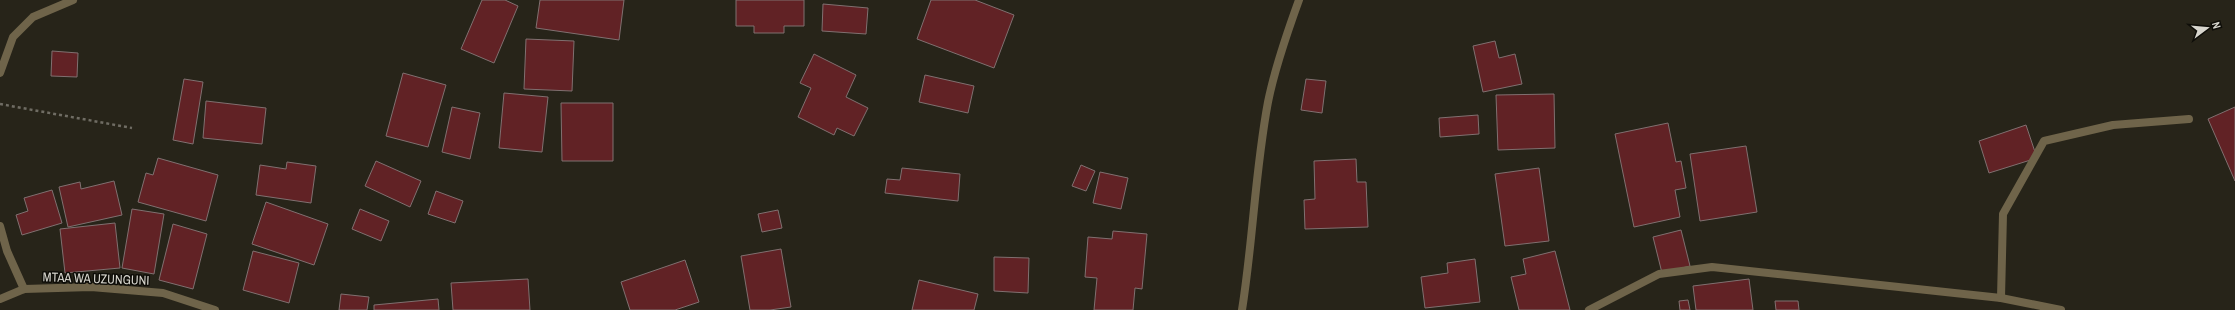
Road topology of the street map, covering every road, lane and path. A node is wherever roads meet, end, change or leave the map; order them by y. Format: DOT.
graph roads {
  1 [pos="74,0"];
  2 [pos="1299,0"];
  3 [pos="0,73"];
  4 [pos="0,104"];
  5 [pos="2189,119"];
  6 [pos="132,128"];
  7 [pos="0,226"];
  8 [pos="24,289"];
  9 [pos="2001,298"];
  10 [pos="0,299"];
  11 [pos="215,310"];
  12 [pos="1242,310"];
  13 [pos="1589,310"];
  14 [pos="2061,310"];
  1 -- 3 [label="street"];
  2 -- 12 [label="street"];
  4 -- 6 [label="path"];
  5 -- 9 [label="street"];
  7 -- 8 [label="street"];
  8 -- 10 [label="street, MTAA WA UZUNGUNI"];
  8 -- 11 [label="street, MTAA WA UZUNGUNI"];
  9 -- 13 [label="street"];
  9 -- 14 [label="street"];
}
